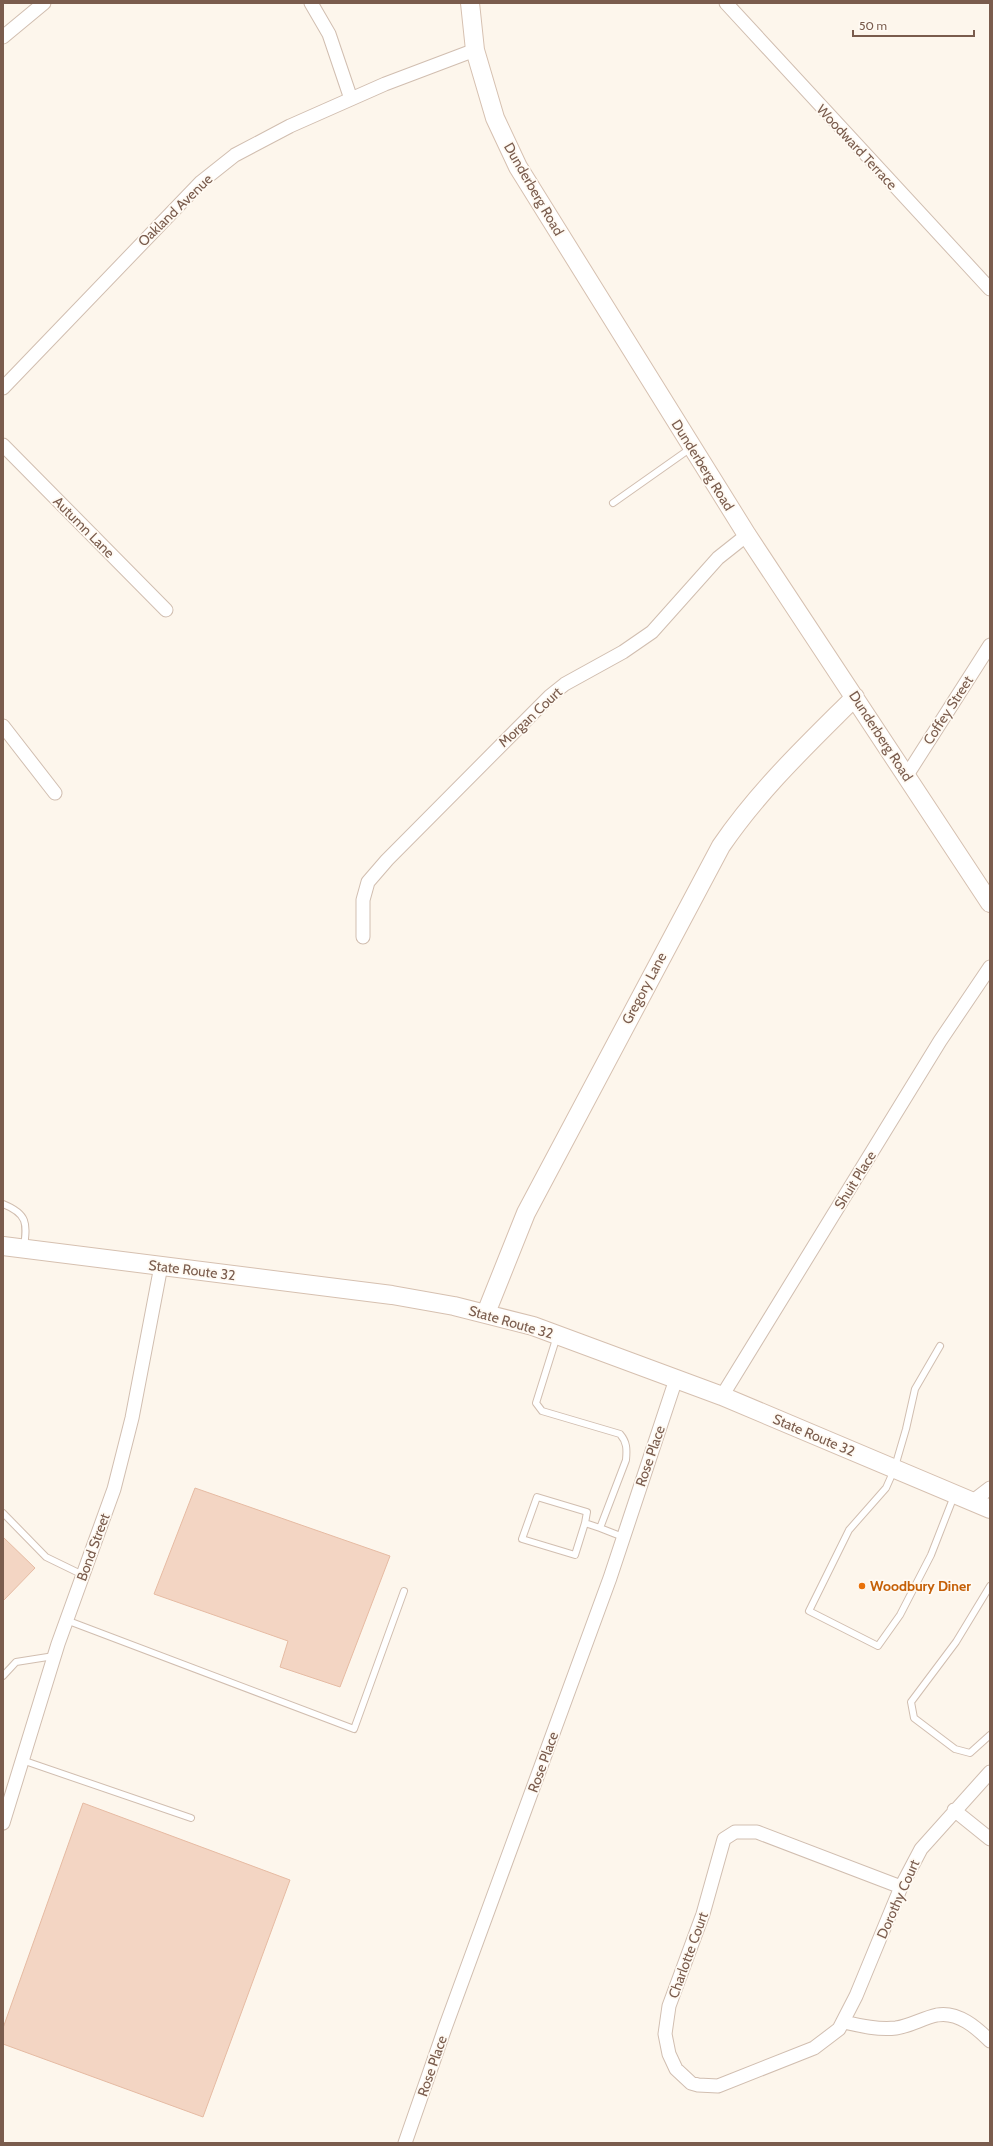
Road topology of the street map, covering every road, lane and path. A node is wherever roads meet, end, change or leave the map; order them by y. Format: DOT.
graph roads {
  1 [pos="44,3"];
  2 [pos="311,3"];
  3 [pos="470,3"];
  4 [pos="726,3"];
  5 [pos="3,37"];
  6 [pos="475,50"];
  7 [pos="350,99"];
  8 [pos="990,289"];
  9 [pos="3,388"];
  10 [pos="3,445"];
  11 [pos="692,447"];
  12 [pos="613,503"];
  13 [pos="748,535"];
  14 [pos="166,610"];
  15 [pos="990,645"];
  16 [pos="855,697"];
  17 [pos="3,726"];
  18 [pos="907,775"];
  19 [pos="54,793"];
  20 [pos="990,903"];
  21 [pos="363,937"];
  22 [pos="990,967"];
  23 [pos="3,1204"];
  24 [pos="3,1246"];
  25 [pos="24,1249"];
  26 [pos="161,1266"];
  27 [pos="486,1313"];
  28 [pos="558,1335"];
  29 [pos="940,1346"];
  30 [pos="676,1379"];
  31 [pos="722,1396"];
  32 [pos="894,1470"];
  33 [pos="990,1488"];
  34 [pos="954,1494"];
  35 [pos="973,1501"];
  36 [pos="990,1509"];
  37 [pos="3,1513"];
  38 [pos="585,1523"];
  39 [pos="600,1528"];
  40 [pos="623,1537"];
  41 [pos="83,1575"];
  42 [pos="990,1586"];
  43 [pos="404,1591"];
  44 [pos="66,1620"];
  45 [pos="54,1656"];
  46 [pos="3,1676"];
  47 [pos="990,1735"];
  48 [pos="22,1760"];
  49 [pos="990,1772"];
  50 [pos="954,1810"];
  51 [pos="191,1818"];
  52 [pos="3,1823"];
  53 [pos="990,1839"];
  54 [pos="901,1887"];
  55 [pos="844,2022"];
  56 [pos="990,2042"];
  57 [pos="405,2143"];
  1 -- 5 [label="street"];
  2 -- 7 [label="street"];
  3 -- 6 [label="street, Dunderberg Road"];
  4 -- 8 [label="street, Woodward Terrace"];
  6 -- 7 [label="street, Oakland Avenue"];
  6 -- 11 [label="street, Dunderberg Road"];
  7 -- 9 [label="street, Oakland Avenue"];
  10 -- 14 [label="street, Autumn Lane"];
  11 -- 12 [label="lane"];
  11 -- 13 [label="street, Dunderberg Road"];
  13 -- 16 [label="street, Dunderberg Road"];
  13 -- 21 [label="street, Morgan Court"];
  15 -- 18 [label="street, Coffey Street"];
  16 -- 18 [label="street, Dunderberg Road"];
  16 -- 27 [label="street, Gregory Lane"];
  17 -- 19 [label="street"];
  18 -- 20 [label="street, Dunderberg Road"];
  22 -- 31 [label="street, Shuit Place"];
  23 -- 25 [label="lane"];
  24 -- 25 [label="street, State Route 32"];
  25 -- 26 [label="street, State Route 32"];
  26 -- 27 [label="street, State Route 32"];
  26 -- 41 [label="street, Bond Street"];
  27 -- 28 [label="street, State Route 32"];
  28 -- 30 [label="street, State Route 32"];
  28 -- 39 [label="lane"];
  29 -- 32 [label="lane"];
  30 -- 31 [label="street, State Route 32"];
  30 -- 40 [label="street, Rose Place"];
  31 -- 32 [label="street, State Route 32"];
  32 -- 34 [label="street, State Route 32"];
  32 -- 34 [label="lane"];
  33 -- 35 [label="street"];
  34 -- 35 [label="street, State Route 32"];
  35 -- 36 [label="street, State Route 32"];
  37 -- 41 [label="lane"];
  38 -- 38 [label="lane"];
  38 -- 39 [label="lane"];
  39 -- 40 [label="lane"];
  40 -- 57 [label="street, Rose Place"];
  41 -- 44 [label="street, Bond Street"];
  42 -- 47 [label="lane"];
  43 -- 44 [label="lane"];
  44 -- 45 [label="street, Bond Street"];
  45 -- 46 [label="lane"];
  45 -- 48 [label="street, Bond Street"];
  48 -- 51 [label="lane"];
  48 -- 52 [label="street, Bond Street"];
  49 -- 50 [label="street, Dorothy Court"];
  50 -- 53 [label="street"];
  50 -- 54 [label="street, Dorothy Court"];
  54 -- 55 [label="street, Dorothy Court"];
  54 -- 55 [label="street, Charlotte Court"];
  55 -- 56 [label="street"];
}
